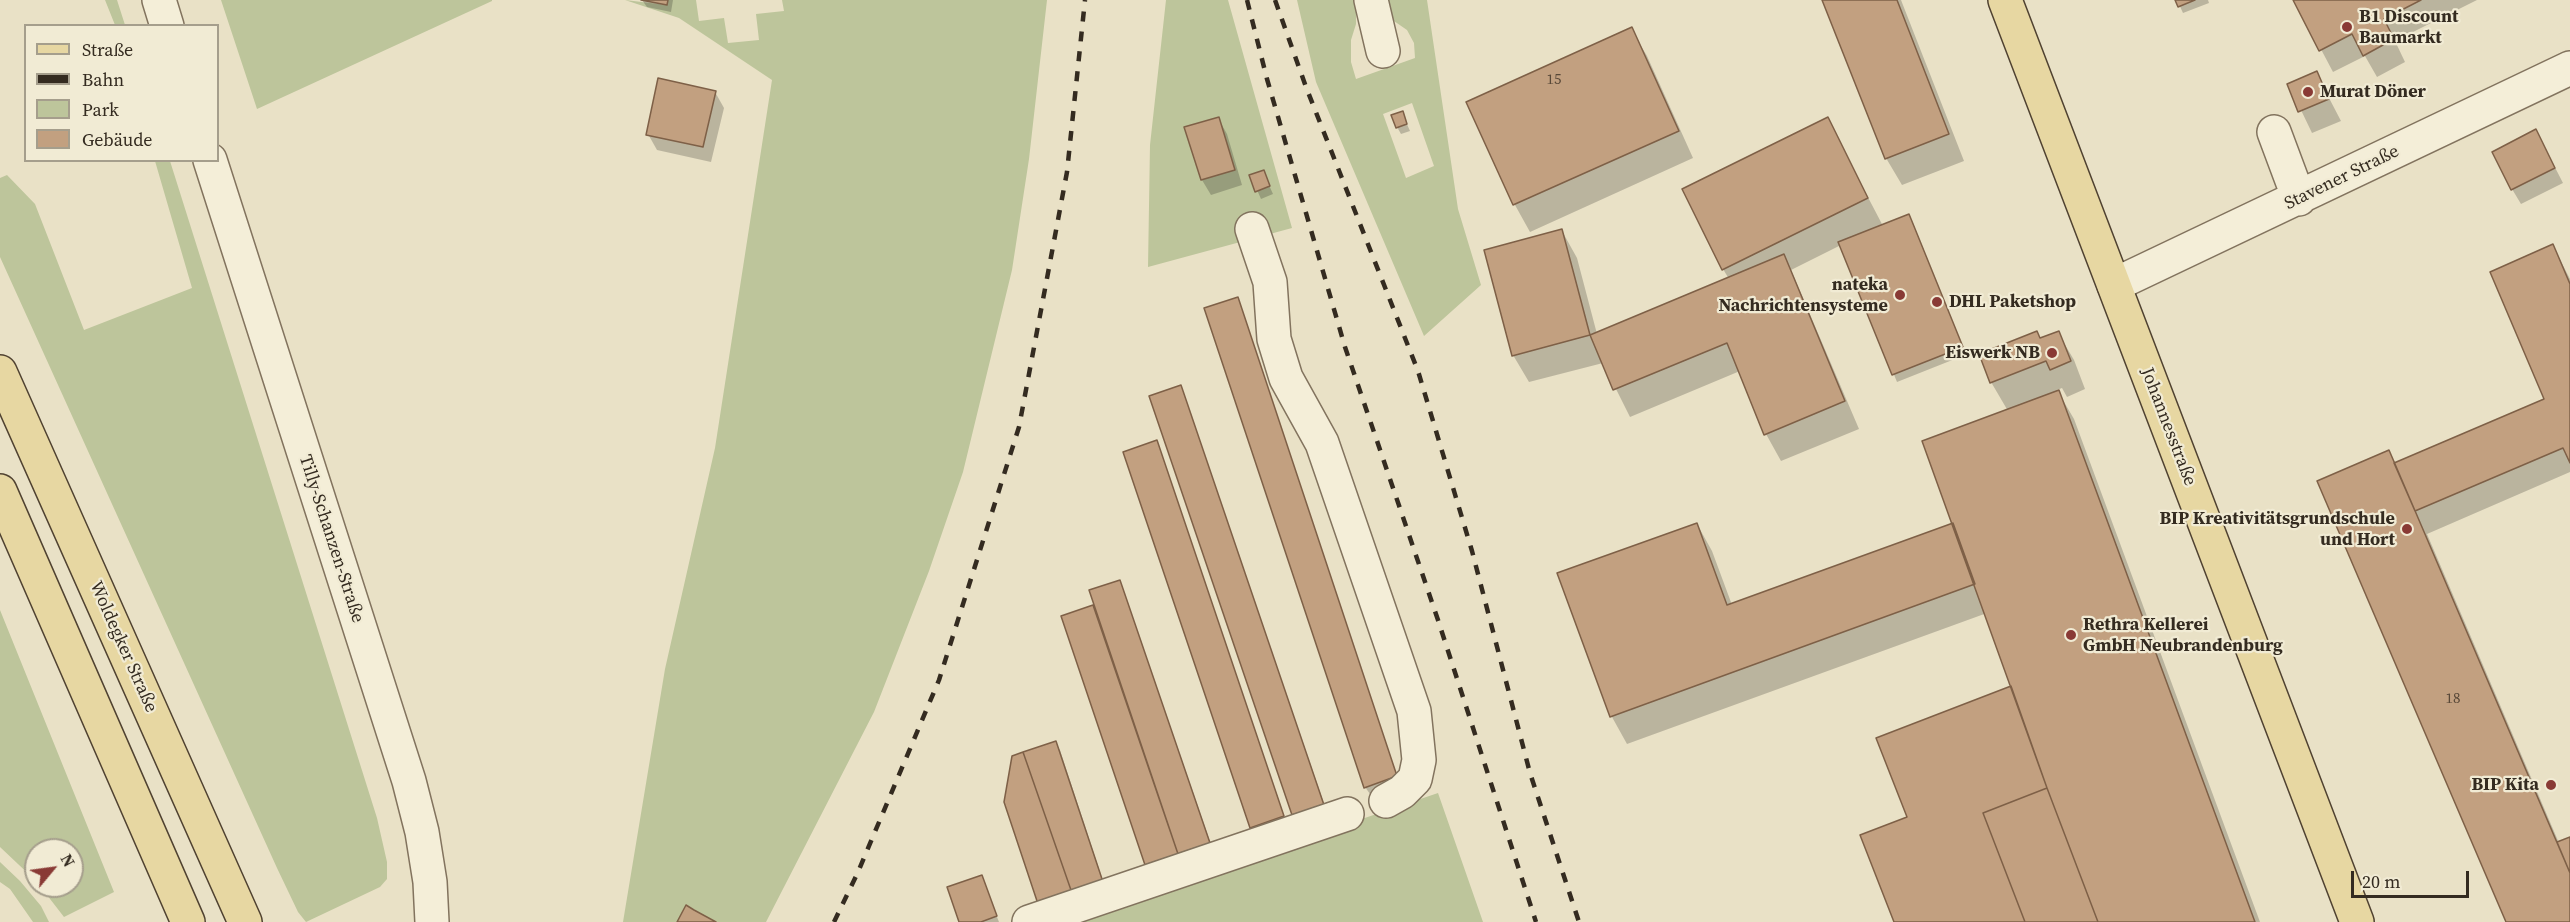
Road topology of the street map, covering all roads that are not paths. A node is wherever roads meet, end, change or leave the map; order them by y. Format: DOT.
graph roads {
  1 [pos="159,0"];
  2 [pos="1371,0"];
  3 [pos="2005,0"];
  4 [pos="166,24"];
  5 [pos="1383,51"];
  6 [pos="2570,68"];
  7 [pos="2274,132"];
  8 [pos="211,162"];
  9 [pos="2299,199"];
  10 [pos="1252,229"];
  11 [pos="2114,285"];
  12 [pos="0,372"];
  13 [pos="0,491"];
  14 [pos="1386,801"];
  15 [pos="1347,814"];
  16 [pos="188,922"];
  17 [pos="245,922"];
  18 [pos="432,922"];
  19 [pos="1029,922"];
  20 [pos="2357,922"];
  1 -- 4 [label="street"];
  2 -- 5 [label="street"];
  3 -- 11 [label="main road, Johannesstraße"];
  6 -- 9 [label="street, Stavener Straße"];
  7 -- 9 [label="street"];
  8 -- 18 [label="street, Tilly-Schanzen-Straße"];
  9 -- 11 [label="street, Stavener Straße"];
  10 -- 14 [label="street"];
  11 -- 20 [label="main road, Johannesstraße"];
  12 -- 17 [label="main road, Woldegker Straße"];
  13 -- 16 [label="main road"];
  15 -- 19 [label="street"];
}
